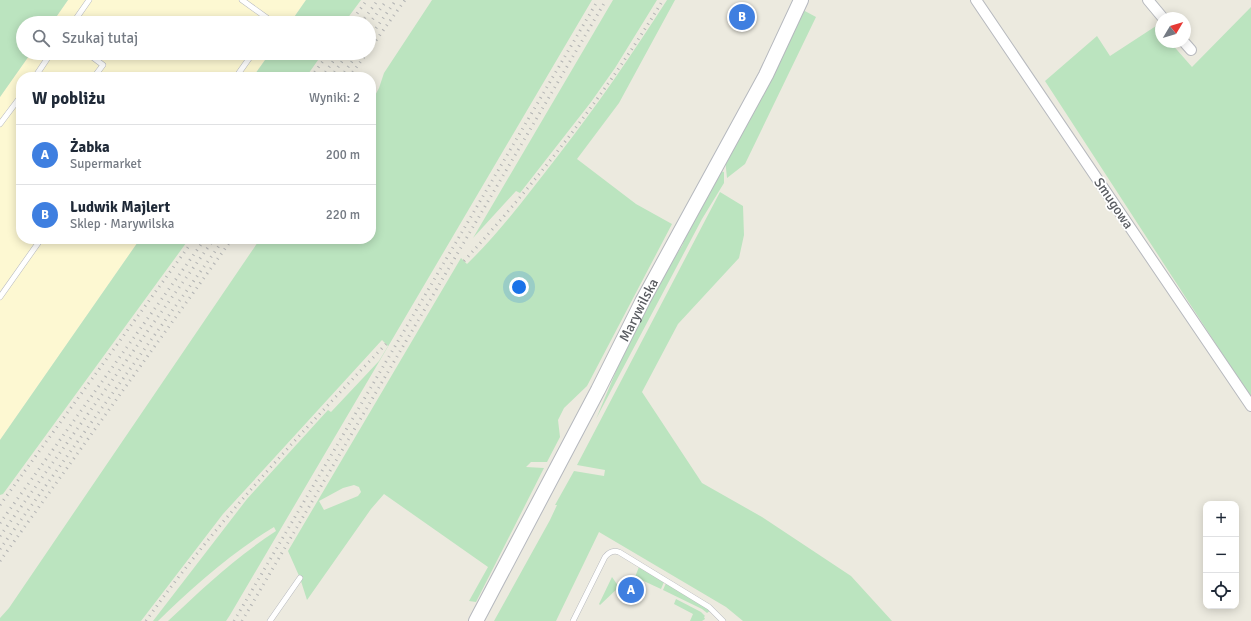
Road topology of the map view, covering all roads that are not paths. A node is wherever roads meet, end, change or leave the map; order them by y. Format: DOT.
graph roads {
  1 [pos="89,0"];
  2 [pos="242,0"];
  3 [pos="801,0"];
  4 [pos="976,0"];
  5 [pos="1148,0"];
  6 [pos="1159,12"];
  7 [pos="77,16"];
  8 [pos="264,16"];
  9 [pos="47,60"];
  10 [pos="96,60"];
  11 [pos="248,60"];
  12 [pos="39,72"];
  13 [pos="98,72"];
  14 [pos="240,72"];
  15 [pos="16,103"];
  16 [pos="0,124"];
  17 [pos="37,244"];
  18 [pos="0,297"];
  19 [pos="1251,406"];
  20 [pos="300,578"];
  21 [pos="270,621"];
  22 [pos="476,621"];
  23 [pos="574,621"];
  24 [pos="723,621"];
  1 -- 7 [label="lane"];
  2 -- 8 [label="lane"];
  3 -- 22 [label="street, Marywilska"];
  4 -- 19 [label="street, Smugowa"];
  5 -- 6 [label="street"];
  9 -- 12 [label="lane"];
  10 -- 13 [label="lane"];
  11 -- 14 [label="lane"];
  15 -- 16 [label="lane"];
  17 -- 18 [label="lane"];
  20 -- 21 [label="lane"];
  23 -- 24 [label="lane"];
}
